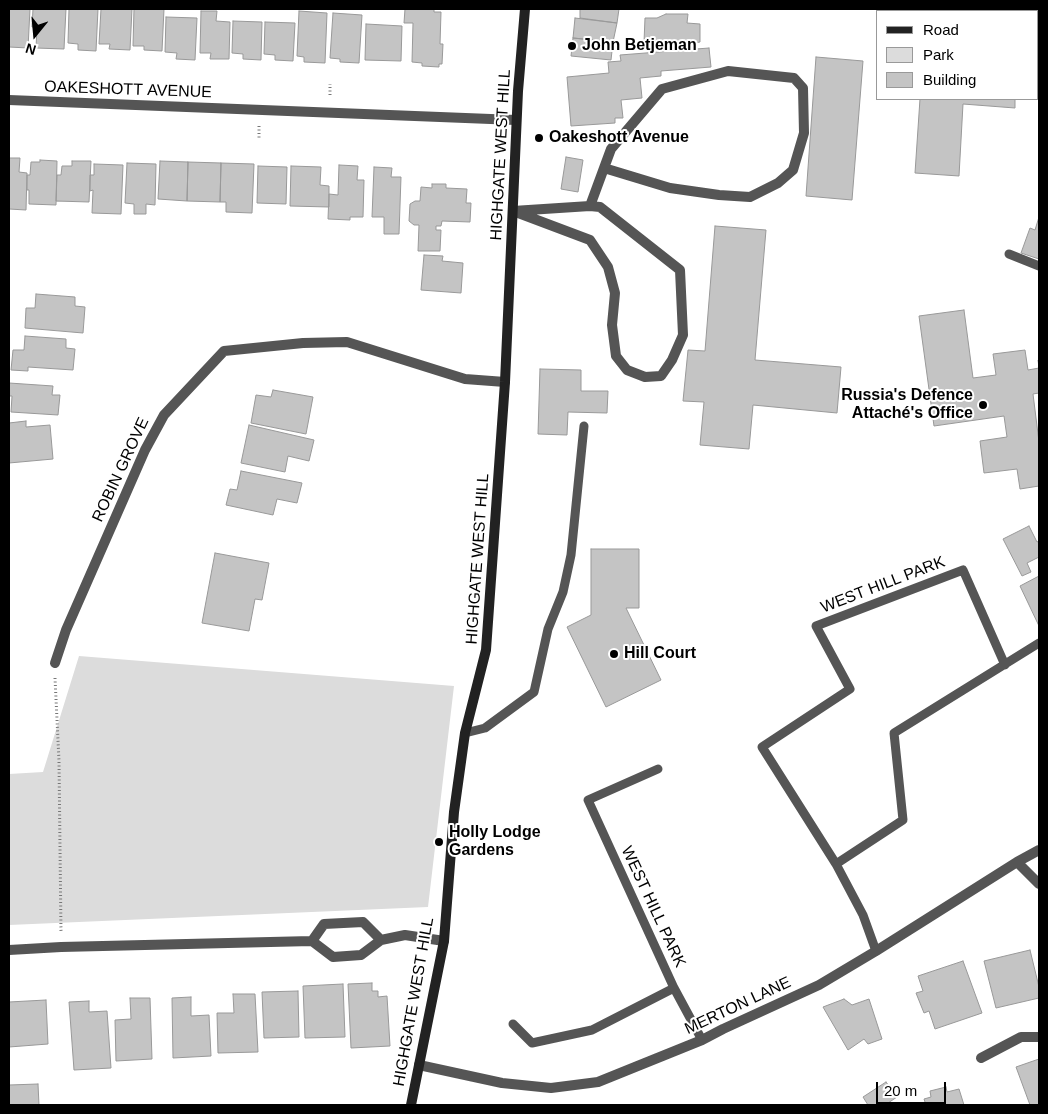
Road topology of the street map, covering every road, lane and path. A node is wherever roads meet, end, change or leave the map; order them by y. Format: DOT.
graph roads {
  1 [pos="525,9"];
  2 [pos="9,100"];
  3 [pos="516,120"];
  4 [pos="604,168"];
  5 [pos="590,206"];
  6 [pos="513,211"];
  7 [pos="1008,254"];
  8 [pos="1039,266"];
  9 [pos="505,382"];
  10 [pos="584,426"];
  11 [pos="1039,644"];
  12 [pos="55,663"];
  13 [pos="1005,665"];
  14 [pos="466,733"];
  15 [pos="658,769"];
  16 [pos="1039,850"];
  17 [pos="1017,862"];
  18 [pos="836,864"];
  19 [pos="1039,884"];
  20 [pos="381,940"];
  21 [pos="444,940"];
  22 [pos="312,941"];
  23 [pos="61,947"];
  24 [pos="9,950"];
  25 [pos="876,951"];
  26 [pos="674,988"];
  27 [pos="514,1024"];
  28 [pos="1039,1036"];
  29 [pos="702,1040"];
  30 [pos="981,1058"];
  31 [pos="419,1065"];
  32 [pos="410,1105"];
  1 -- 3 [label="street, HIGHGATE WEST HILL"];
  2 -- 3 [label="street, OAKESHOTT AVENUE"];
  3 -- 6 [label="street, HIGHGATE WEST HILL"];
  4 -- 4 [label="street"];
  4 -- 5 [label="street"];
  5 -- 6 [label="street"];
  5 -- 6 [label="street"];
  6 -- 9 [label="street, HIGHGATE WEST HILL"];
  7 -- 8 [label="lane"];
  9 -- 12 [label="street, ROBIN GROVE"];
  9 -- 14 [label="street, HIGHGATE WEST HILL"];
  10 -- 14 [label="lane"];
  11 -- 13 [label="lane"];
  12 -- 23 [label="path"];
  13 -- 18 [label="lane"];
  13 -- 18 [label="lane, WEST HILL PARK"];
  14 -- 21 [label="street, HIGHGATE WEST HILL"];
  15 -- 26 [label="lane, WEST HILL PARK"];
  16 -- 17 [label="street, MERTON LANE"];
  17 -- 19 [label="street"];
  17 -- 25 [label="street, MERTON LANE"];
  18 -- 25 [label="lane, WEST HILL PARK"];
  20 -- 21 [label="street"];
  20 -- 22 [label="street"];
  20 -- 22 [label="street"];
  21 -- 31 [label="street, HIGHGATE WEST HILL"];
  22 -- 23 [label="street"];
  23 -- 24 [label="street"];
  25 -- 29 [label="street, MERTON LANE"];
  26 -- 27 [label="lane, WEST HILL PARK"];
  26 -- 29 [label="lane, WEST HILL PARK"];
  28 -- 30 [label="street"];
  29 -- 31 [label="street, MERTON LANE"];
  31 -- 32 [label="street, HIGHGATE WEST HILL"];
}
